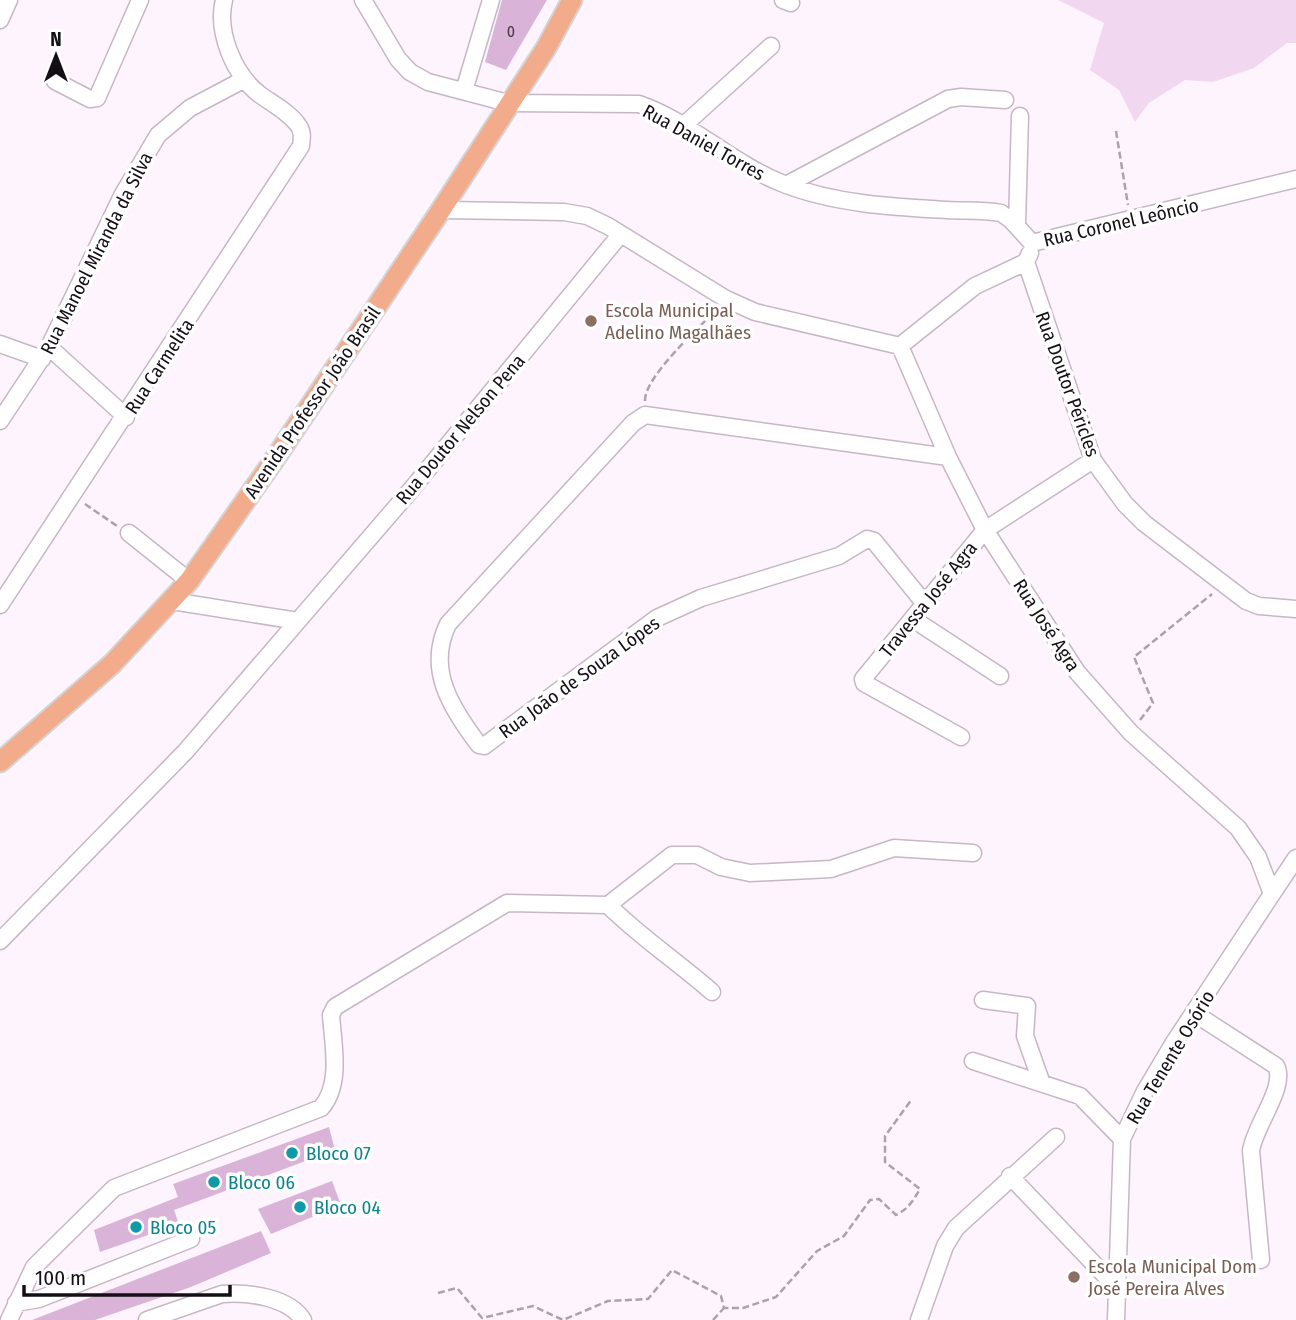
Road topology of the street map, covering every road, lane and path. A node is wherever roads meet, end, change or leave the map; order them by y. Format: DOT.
graph roads {
  1 [pos="9,0"];
  2 [pos="140,0"];
  3 [pos="224,0"];
  4 [pos="363,0"];
  5 [pos="491,0"];
  6 [pos="572,0"];
  7 [pos="0,20"];
  8 [pos="771,46"];
  9 [pos="243,80"];
  10 [pos="55,82"];
  11 [pos="464,91"];
  12 [pos="1005,100"];
  13 [pos="508,103"];
  14 [pos="1020,116"];
  15 [pos="683,126"];
  16 [pos="1116,131"];
  17 [pos="1296,179"];
  18 [pos="786,185"];
  19 [pos="441,209"];
  20 [pos="1131,222"];
  21 [pos="1017,225"];
  22 [pos="620,235"];
  23 [pos="1032,243"];
  24 [pos="1026,262"];
  25 [pos="726,299"];
  26 [pos="0,344"];
  27 [pos="900,346"];
  28 [pos="46,353"];
  29 [pos="645,415"];
  30 [pos="126,417"];
  31 [pos="0,421"];
  32 [pos="948,457"];
  33 [pos="1093,460"];
  34 [pos="73,497"];
  35 [pos="985,530"];
  36 [pos="129,533"];
  37 [pos="189,581"];
  38 [pos="1223,585"];
  39 [pos="172,601"];
  40 [pos="925,604"];
  41 [pos="0,605"];
  42 [pos="1296,609"];
  43 [pos="913,619"];
  44 [pos="298,621"];
  45 [pos="1000,676"];
  46 [pos="1131,733"];
  47 [pos="961,737"];
  48 [pos="0,762"];
  49 [pos="973,853"];
  50 [pos="1296,858"];
  51 [pos="1272,894"];
  52 [pos="608,905"];
  53 [pos="0,941"];
  54 [pos="712,992"];
  55 [pos="984,1000"];
  56 [pos="1194,1013"];
  57 [pos="973,1061"];
  58 [pos="1041,1081"];
  59 [pos="912,1099"];
  60 [pos="1056,1137"];
  61 [pos="1122,1139"];
  62 [pos="1010,1176"];
  63 [pos="191,1239"];
  64 [pos="1261,1260"];
  65 [pos="1117,1288"];
  66 [pos="438,1293"];
  67 [pos="16,1303"];
  68 [pos="724,1308"];
  69 [pos="9,1320"];
  70 [pos="147,1320"];
  71 [pos="303,1320"];
  72 [pos="713,1320"];
  73 [pos="919,1320"];
  74 [pos="1116,1320"];
  1 -- 7 [label="street"];
  2 -- 10 [label="street"];
  3 -- 9 [label="street"];
  4 -- 11 [label="street, Rua Daniel Torres"];
  5 -- 11 [label="street"];
  6 -- 13 [label="main road, Avenida Professor João Brasil"];
  8 -- 15 [label="street"];
  9 -- 28 [label="street, Rua Manoel Miranda da Silva"];
  9 -- 30 [label="street, Rua Carmelita"];
  11 -- 13 [label="street, Rua Daniel Torres"];
  12 -- 18 [label="street"];
  13 -- 15 [label="street, Rua Daniel Torres"];
  13 -- 19 [label="main road, Avenida Professor João Brasil"];
  14 -- 21 [label="street"];
  15 -- 18 [label="street, Rua Daniel Torres"];
  16 -- 20 [label="path"];
  17 -- 20 [label="street, Rua Coronel Leôncio"];
  18 -- 21 [label="street, Rua Daniel Torres"];
  19 -- 22 [label="street"];
  19 -- 37 [label="main road, Avenida Professor João Brasil"];
  20 -- 23 [label="street, Rua Coronel Leôncio"];
  21 -- 23 [label="street, Rua Daniel Torres"];
  22 -- 25 [label="street"];
  22 -- 44 [label="street, Rua Doutor Nelson Pena"];
  23 -- 24 [label="street, Rua Coronel Leôncio"];
  24 -- 27 [label="street, Rua Coronel Leôncio"];
  24 -- 33 [label="street, Rua Doutor Péricles"];
  25 -- 27 [label="street"];
  25 -- 29 [label="path"];
  26 -- 28 [label="street"];
  27 -- 32 [label="street, Rua José Agra"];
  28 -- 30 [label="street"];
  28 -- 31 [label="street, Rua Manoel Miranda da Silva"];
  29 -- 32 [label="street"];
  29 -- 40 [label="street, Rua João de Souza Lópes"];
  30 -- 34 [label="street, Rua Carmelita"];
  32 -- 35 [label="street, Rua José Agra"];
  33 -- 35 [label="street, Travessa José Agra"];
  33 -- 38 [label="street, Rua Doutor Péricles"];
  34 -- 36 [label="path"];
  34 -- 41 [label="street, Rua Carmelita"];
  35 -- 40 [label="street, Travessa José Agra"];
  35 -- 46 [label="street, Rua José Agra"];
  36 -- 37 [label="street"];
  37 -- 39 [label="main road, Avenida Professor João Brasil"];
  38 -- 42 [label="street, Rua Doutor Péricles"];
  38 -- 46 [label="path"];
  39 -- 44 [label="street"];
  39 -- 48 [label="main road, Avenida Professor João Brasil"];
  40 -- 43 [label="street, Travessa José Agra"];
  43 -- 45 [label="street"];
  43 -- 47 [label="street, Travessa José Agra"];
  44 -- 53 [label="street, Rua Doutor Nelson Pena"];
  46 -- 51 [label="street, Rua José Agra"];
  49 -- 52 [label="street"];
  50 -- 51 [label="street, Rua Tenente Osório"];
  51 -- 56 [label="street, Rua Tenente Osório"];
  52 -- 54 [label="street"];
  52 -- 67 [label="street"];
  55 -- 58 [label="street"];
  56 -- 61 [label="street, Rua Tenente Osório"];
  56 -- 64 [label="street"];
  57 -- 58 [label="street"];
  58 -- 61 [label="street"];
  59 -- 68 [label="path"];
  60 -- 62 [label="street"];
  61 -- 65 [label="street, Rua Tenente Osório"];
  62 -- 65 [label="street"];
  62 -- 73 [label="street"];
  63 -- 67 [label="street"];
  65 -- 74 [label="street, Rua Tenente Osório"];
  66 -- 68 [label="path"];
  67 -- 69 [label="street"];
  68 -- 72 [label="path"];
  70 -- 71 [label="street"];
}
